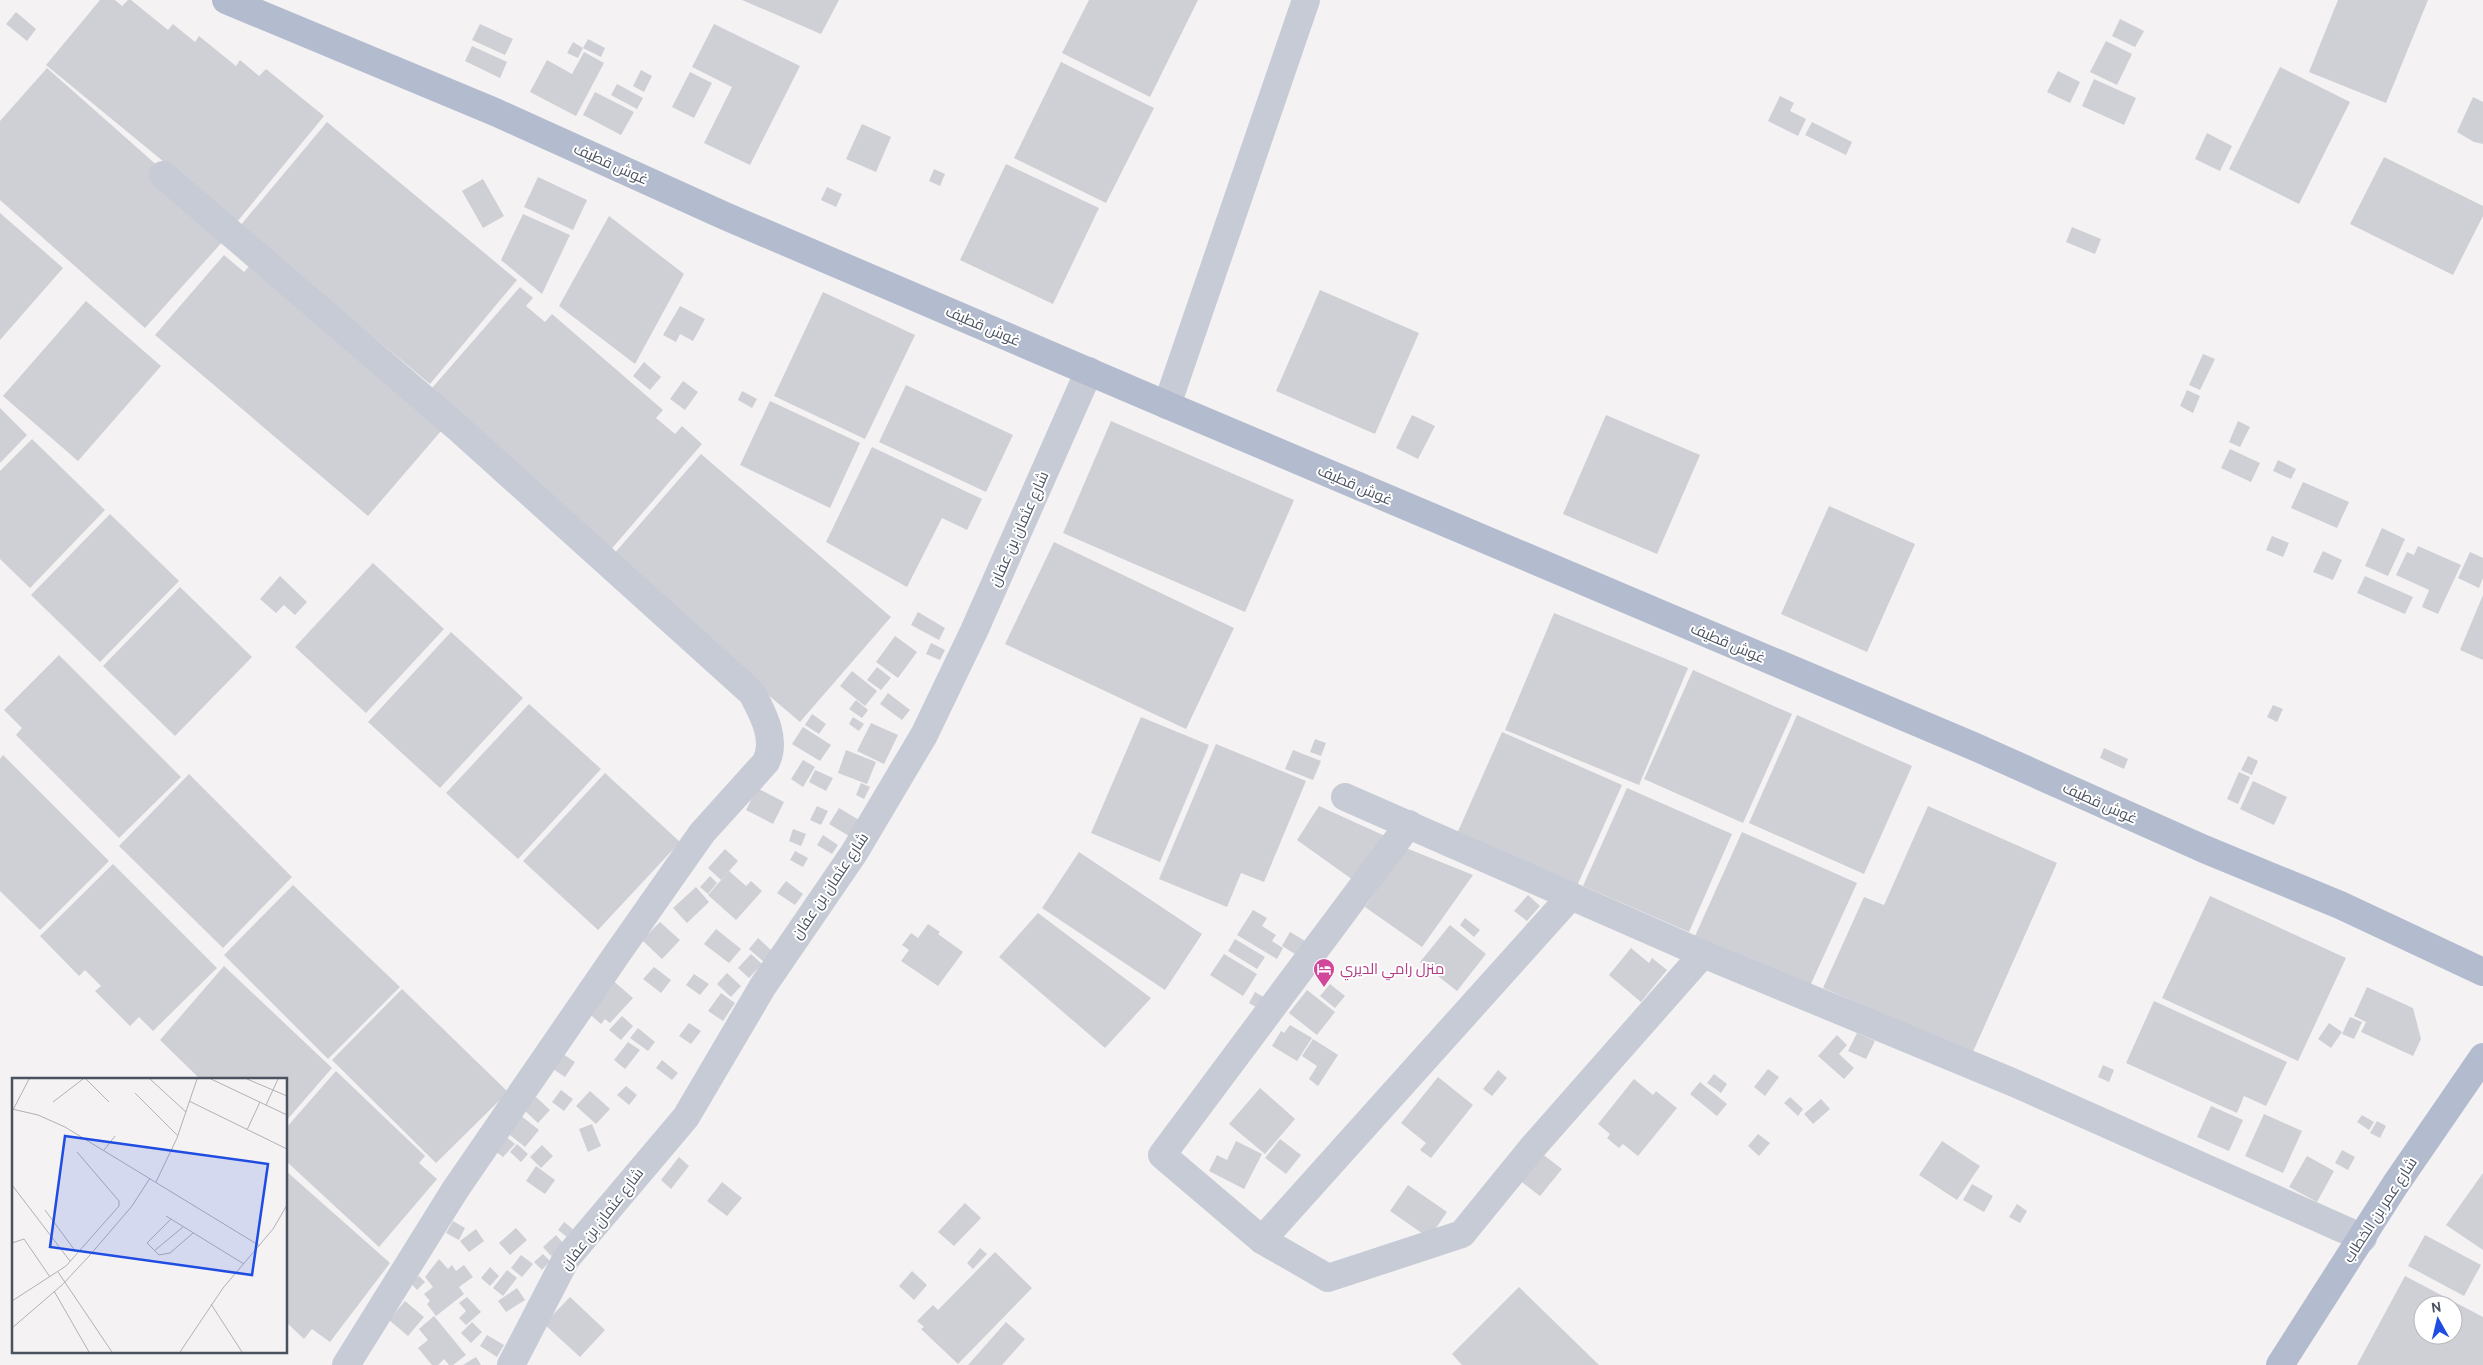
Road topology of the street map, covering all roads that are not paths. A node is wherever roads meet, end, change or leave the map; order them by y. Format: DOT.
graph roads {
  1 [pos="226,0"];
  2 [pos="1306,0"];
  3 [pos="163,175"];
  4 [pos="1089,371"];
  5 [pos="1167,405"];
  6 [pos="1345,797"];
  7 [pos="1409,824"];
  8 [pos="1571,896"];
  9 [pos="1702,954"];
  10 [pos="2483,972"];
  11 [pos="2483,1057"];
  12 [pos="2362,1238"];
  13 [pos="1262,1240"];
  14 [pos="346,1365"];
  15 [pos="511,1365"];
  16 [pos="2280,1365"];
  1 -- 4 [label="main road, غوش قطيف"];
  2 -- 5 [label="street"];
  3 -- 14 [label="street"];
  4 -- 5 [label="main road, غوش قطيف"];
  4 -- 15 [label="street, شارع عثمان بن عفان"];
  5 -- 10 [label="main road, غوش قطيف"];
  6 -- 7 [label="street"];
  7 -- 8 [label="street"];
  7 -- 13 [label="street"];
  8 -- 9 [label="street"];
  8 -- 13 [label="street"];
  9 -- 12 [label="street"];
  9 -- 13 [label="street"];
  11 -- 12 [label="main road, شارع عمر بن الخطاب"];
  12 -- 16 [label="main road, شارع عمر بن الخطاب"];
}
